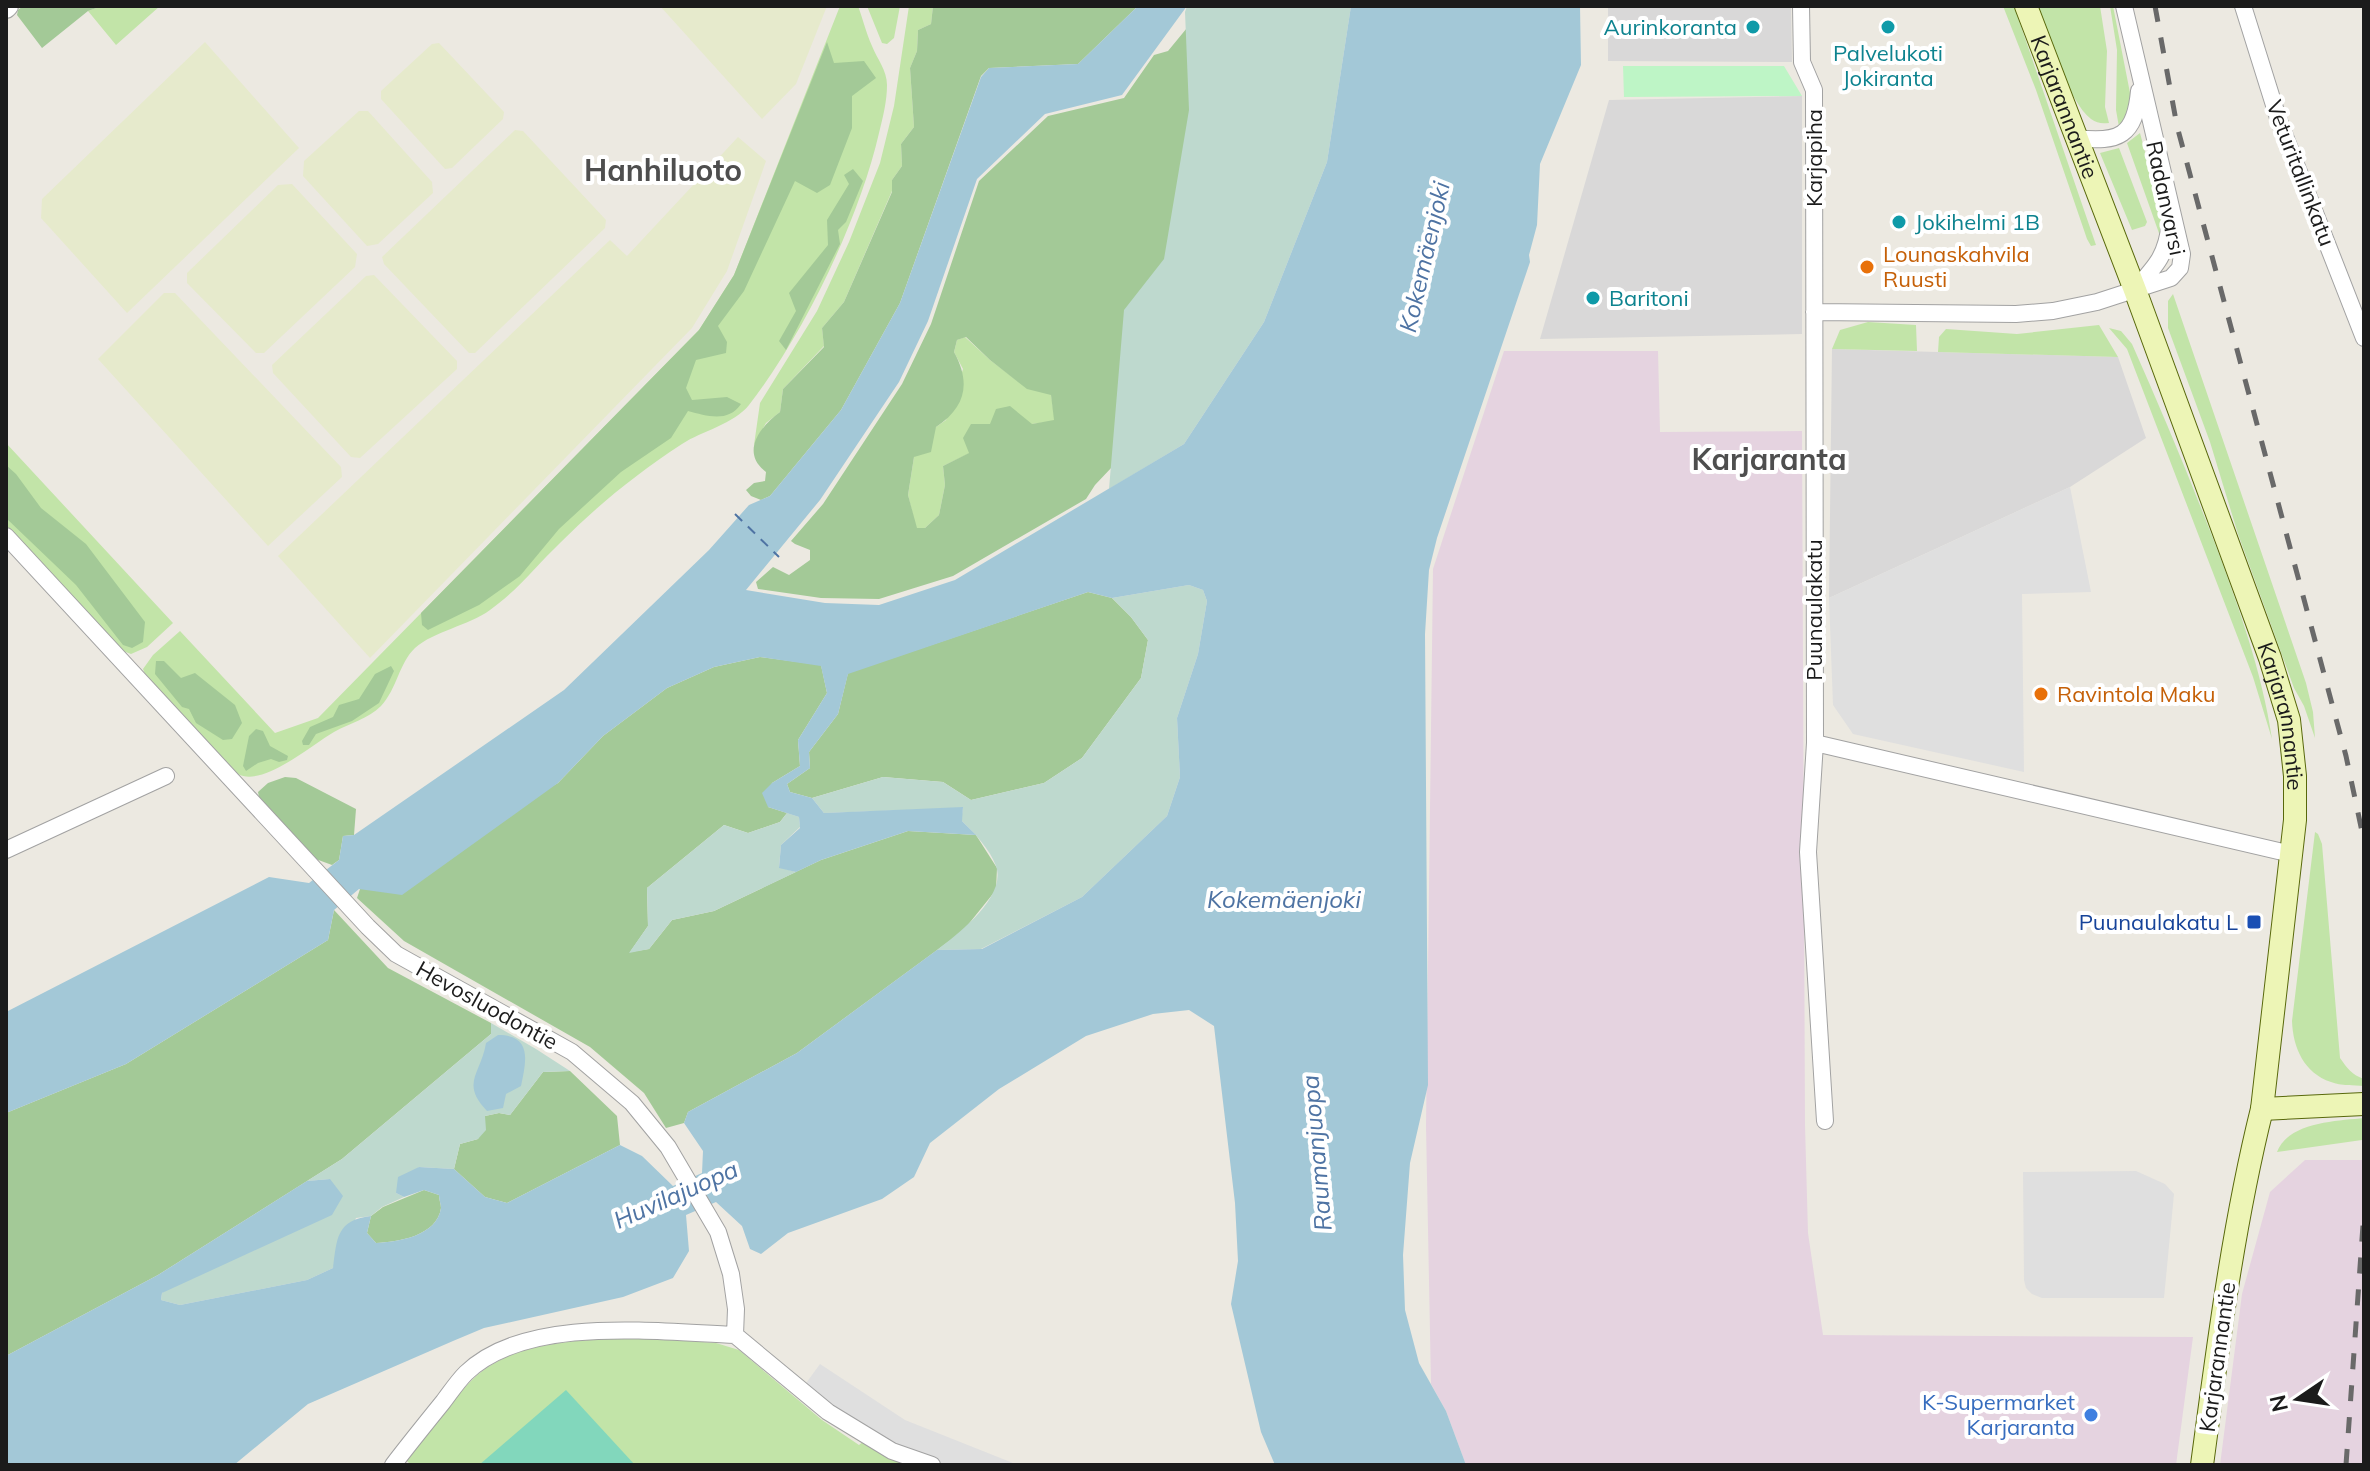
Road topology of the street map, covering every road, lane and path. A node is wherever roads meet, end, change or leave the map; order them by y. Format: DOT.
graph roads {
  1 [pos="1801,6"];
  2 [pos="2026,6"];
  3 [pos="2124,6"];
  4 [pos="2243,6"];
  5 [pos="2140,78"];
  6 [pos="2077,138"];
  7 [pos="2135,290"];
  8 [pos="1814,312"];
  9 [pos="2364,336"];
  10 [pos="6,536"];
  11 [pos="1815,743"];
  12 [pos="166,776"];
  13 [pos="6,850"];
  14 [pos="2291,854"];
  15 [pos="2364,1104"];
  16 [pos="2262,1109"];
  17 [pos="1825,1121"];
  18 [pos="735,1335"];
  19 [pos="393,1465"];
  20 [pos="932,1465"];
  21 [pos="2202,1465"];
  1 -- 8 [label="street, Karjapiha"];
  2 -- 6 [label="main road, Karjarannantie"];
  3 -- 5 [label="street, Radanvarsi"];
  4 -- 9 [label="street, Veturitallinkatu"];
  5 -- 6 [label="street, Radanvarsi"];
  5 -- 7 [label="street, Radanvarsi"];
  6 -- 7 [label="main road, Karjarannantie"];
  7 -- 8 [label="street"];
  7 -- 14 [label="main road, Karjarannantie"];
  8 -- 11 [label="street, Puunaulakatu"];
  10 -- 18 [label="street, Hevosluodontie"];
  11 -- 14 [label="street"];
  11 -- 17 [label="street, Puunaulakatu"];
  12 -- 13 [label="street"];
  14 -- 16 [label="main road, Karjarannantie"];
  15 -- 16 [label="main road"];
  16 -- 21 [label="main road, Karjarannantie"];
  18 -- 19 [label="street"];
  18 -- 20 [label="street"];
}
